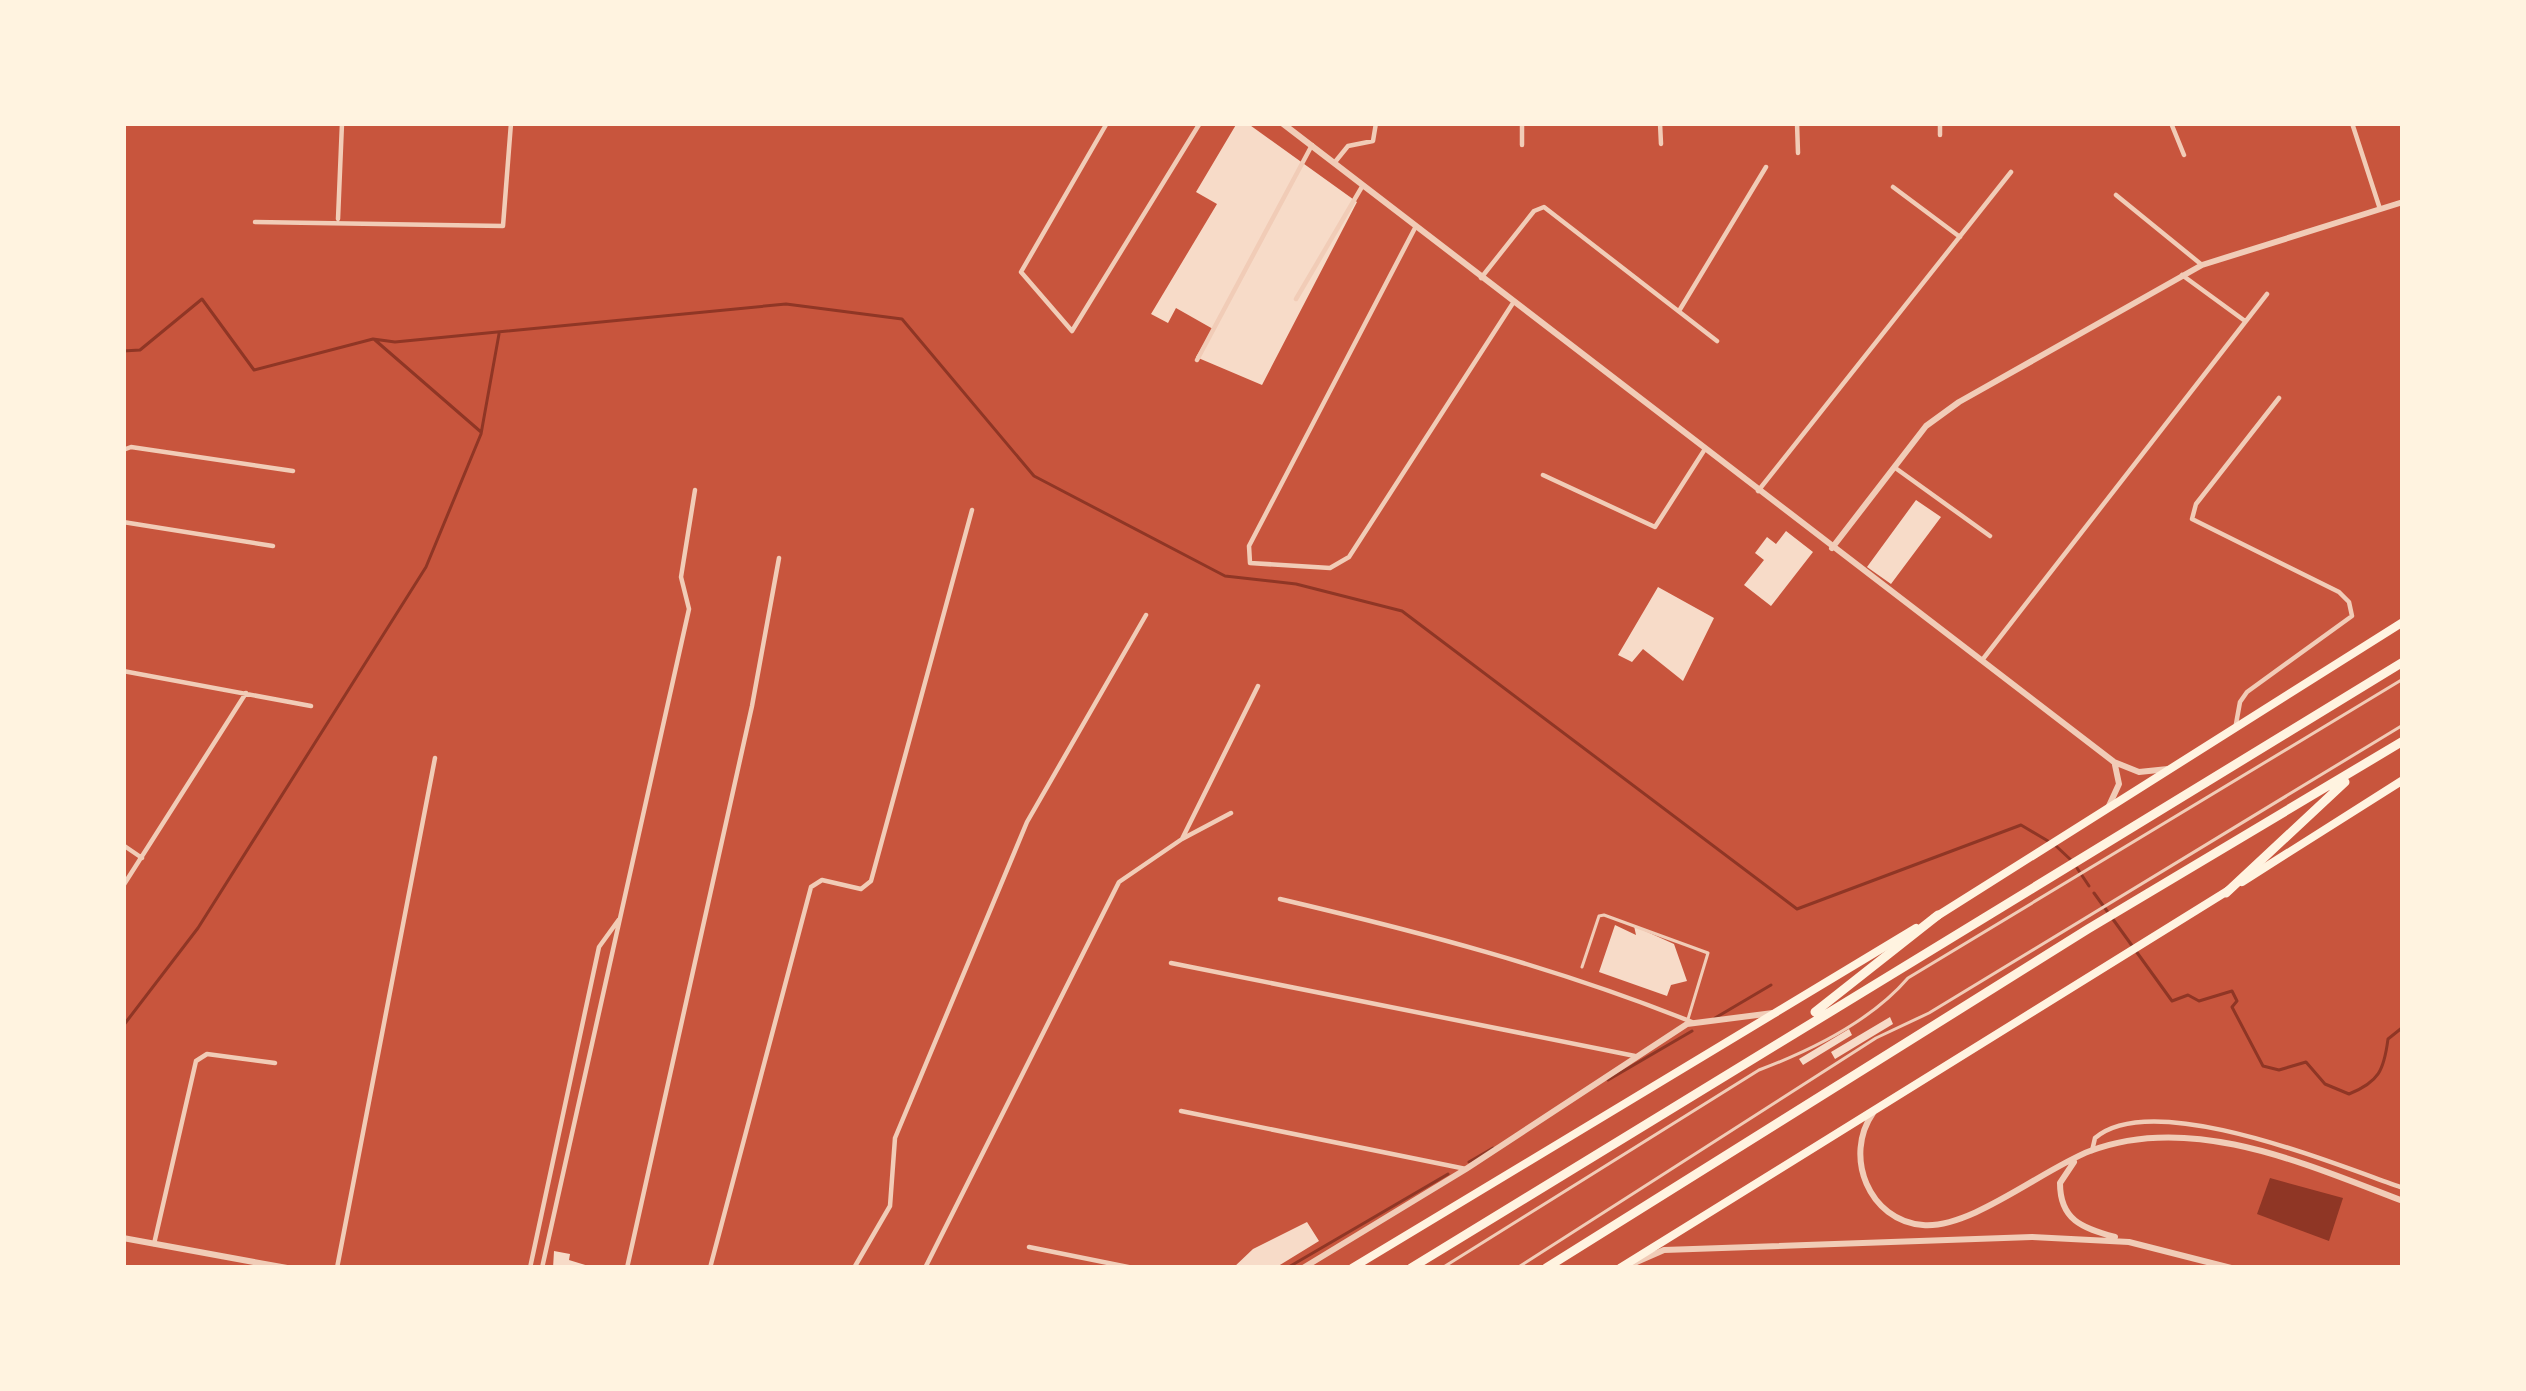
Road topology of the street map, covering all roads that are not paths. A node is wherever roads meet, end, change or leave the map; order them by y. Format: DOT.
graph roads {
  1 [pos="342,123"];
  2 [pos="511,123"];
  3 [pos="1107,123"];
  4 [pos="1200,123"];
  5 [pos="1282,123"];
  6 [pos="1376,123"];
  7 [pos="1522,123"];
  8 [pos="1660,123"];
  9 [pos="1798,123"];
  10 [pos="1940,123"];
  11 [pos="2171,123"];
  12 [pos="2352,123"];
  13 [pos="1940,135"];
  14 [pos="1660,144"];
  15 [pos="1312,146"];
  16 [pos="1522,146"];
  17 [pos="1798,153"];
  18 [pos="2184,154"];
  19 [pos="1335,162"];
  20 [pos="1766,166"];
  21 [pos="2011,172"];
  22 [pos="1363,184"];
  23 [pos="1894,187"];
  24 [pos="2116,195"];
  25 [pos="2403,202"];
  26 [pos="2380,209"];
  27 [pos="338,221"];
  28 [pos="255,222"];
  29 [pos="1415,227"];
  30 [pos="1960,237"];
  31 [pos="2202,266"];
  32 [pos="2182,275"];
  33 [pos="1481,278"];
  34 [pos="2267,295"];
  35 [pos="1296,298"];
  36 [pos="1513,303"];
  37 [pos="1679,310"];
  38 [pos="2246,321"];
  39 [pos="1717,340"];
  40 [pos="1197,360"];
  41 [pos="2279,398"];
  42 [pos="1705,449"];
  43 [pos="123,450"];
  44 [pos="1894,467"];
  45 [pos="293,471"];
  46 [pos="1543,475"];
  47 [pos="694,490"];
  48 [pos="1758,490"];
  49 [pos="972,510"];
  50 [pos="123,522"];
  51 [pos="1990,536"];
  52 [pos="273,546"];
  53 [pos="1832,548"];
  54 [pos="778,558"];
  55 [pos="1146,615"];
  56 [pos="2403,622"];
  57 [pos="1982,660"];
  58 [pos="2403,662"];
  59 [pos="123,671"];
  60 [pos="2403,679"];
  61 [pos="1258,686"];
  62 [pos="246,693"];
  63 [pos="311,706"];
  64 [pos="2236,724"];
  65 [pos="2403,724"];
  66 [pos="2403,740"];
  67 [pos="436,758"];
  68 [pos="2114,762"];
  69 [pos="2168,769"];
  70 [pos="2357,771"];
  71 [pos="2403,780"];
  72 [pos="2107,809"];
  73 [pos="1231,813"];
  74 [pos="1182,839"];
  75 [pos="123,845"];
  76 [pos="2102,856"];
  77 [pos="142,858"];
  78 [pos="2064,880"];
  79 [pos="123,886"];
  80 [pos="2226,893"];
  81 [pos="2130,898"];
  82 [pos="1280,899"];
  83 [pos="1938,915"];
  84 [pos="620,918"];
  85 [pos="2085,925"];
  86 [pos="1171,963"];
  87 [pos="1582,967"];
  88 [pos="1773,1013"];
  89 [pos="1690,1021"];
  90 [pos="1788,1034"];
  91 [pos="1641,1057"];
  92 [pos="275,1063"];
  93 [pos="1180,1111"];
  94 [pos="1875,1111"];
  95 [pos="2092,1150"];
  96 [pos="1466,1169"];
  97 [pos="2403,1188"];
  98 [pos="2403,1201"];
  99 [pos="123,1238"];
  100 [pos="2129,1242"];
  101 [pos="154,1244"];
  102 [pos="1029,1247"];
  103 [pos="287,1268"];
  104 [pos="337,1268"];
  105 [pos="530,1268"];
  106 [pos="542,1268"];
  107 [pos="627,1268"];
  108 [pos="710,1268"];
  109 [pos="854,1268"];
  110 [pos="925,1268"];
  111 [pos="1132,1268"];
  112 [pos="1303,1268"];
  113 [pos="1352,1268"];
  114 [pos="1411,1268"];
  115 [pos="1442,1268"];
  116 [pos="1517,1268"];
  117 [pos="1546,1268"];
  118 [pos="1622,1268"];
  119 [pos="2231,1268"];
  1 -- 27 [label="street"];
  2 -- 27 [label="street"];
  3 -- 4 [label="street"];
  5 -- 15 [label="street"];
  6 -- 19 [label="street"];
  7 -- 16 [label="street"];
  8 -- 14 [label="street"];
  9 -- 17 [label="street"];
  10 -- 13 [label="street"];
  11 -- 18 [label="street"];
  12 -- 26 [label="street"];
  15 -- 19 [label="street"];
  15 -- 40 [label="street"];
  19 -- 22 [label="street"];
  20 -- 37 [label="street"];
  21 -- 30 [label="street"];
  22 -- 29 [label="street"];
  22 -- 35 [label="street"];
  23 -- 30 [label="street"];
  24 -- 31 [label="street"];
  25 -- 26 [label="street"];
  26 -- 31 [label="street"];
  27 -- 28 [label="street"];
  29 -- 33 [label="street"];
  29 -- 36 [label="street"];
  30 -- 48 [label="street"];
  31 -- 32 [label="street"];
  32 -- 38 [label="street"];
  32 -- 44 [label="street"];
  33 -- 36 [label="street"];
  33 -- 37 [label="street"];
  34 -- 38 [label="street"];
  36 -- 42 [label="street"];
  37 -- 39 [label="street"];
  38 -- 57 [label="street"];
  41 -- 64 [label="street"];
  42 -- 46 [label="street"];
  42 -- 48 [label="street"];
  43 -- 45 [label="street"];
  44 -- 51 [label="street"];
  44 -- 53 [label="street"];
  47 -- 84 [label="street"];
  48 -- 53 [label="street"];
  49 -- 108 [label="street"];
  50 -- 52 [label="street"];
  53 -- 57 [label="street"];
  54 -- 107 [label="street"];
  55 -- 109 [label="street"];
  56 -- 64 [label="main road"];
  57 -- 68 [label="street"];
  58 -- 76 [label="highway"];
  59 -- 62 [label="street"];
  60 -- 76 [label="lane"];
  61 -- 74 [label="street"];
  62 -- 63 [label="street"];
  62 -- 77 [label="street"];
  64 -- 69 [label="main road"];
  65 -- 81 [label="lane"];
  66 -- 70 [label="highway"];
  67 -- 104 [label="street"];
  68 -- 69 [label="street"];
  68 -- 72 [label="street"];
  69 -- 72 [label="main road"];
  70 -- 80 [label="highway"];
  70 -- 81 [label="highway"];
  71 -- 80 [label="main road"];
  72 -- 83 [label="main road"];
  73 -- 74 [label="street"];
  74 -- 110 [label="street"];
  75 -- 77 [label="street"];
  76 -- 78 [label="highway"];
  77 -- 79 [label="street"];
  78 -- 90 [label="highway"];
  78 -- 115 [label="lane"];
  80 -- 94 [label="main road"];
  81 -- 85 [label="highway"];
  82 -- 89 [label="street"];
  83 -- 88 [label="main road"];
  83 -- 90 [label="highway"];
  84 -- 105 [label="street"];
  84 -- 106 [label="street"];
  85 -- 116 [label="lane"];
  85 -- 117 [label="highway"];
  86 -- 91 [label="street"];
  87 -- 89 [label="lane"];
  88 -- 89 [label="street"];
  88 -- 113 [label="main road"];
  89 -- 91 [label="street"];
  90 -- 114 [label="highway"];
  91 -- 96 [label="street"];
  92 -- 101 [label="street"];
  93 -- 96 [label="street"];
  94 -- 95 [label="street"];
  94 -- 118 [label="main road"];
  95 -- 97 [label="street"];
  95 -- 98 [label="street"];
  95 -- 100 [label="street"];
  96 -- 112 [label="street"];
  99 -- 101 [label="street"];
  100 -- 118 [label="street"];
  100 -- 119 [label="street"];
  101 -- 103 [label="street"];
  102 -- 111 [label="street"];
}
